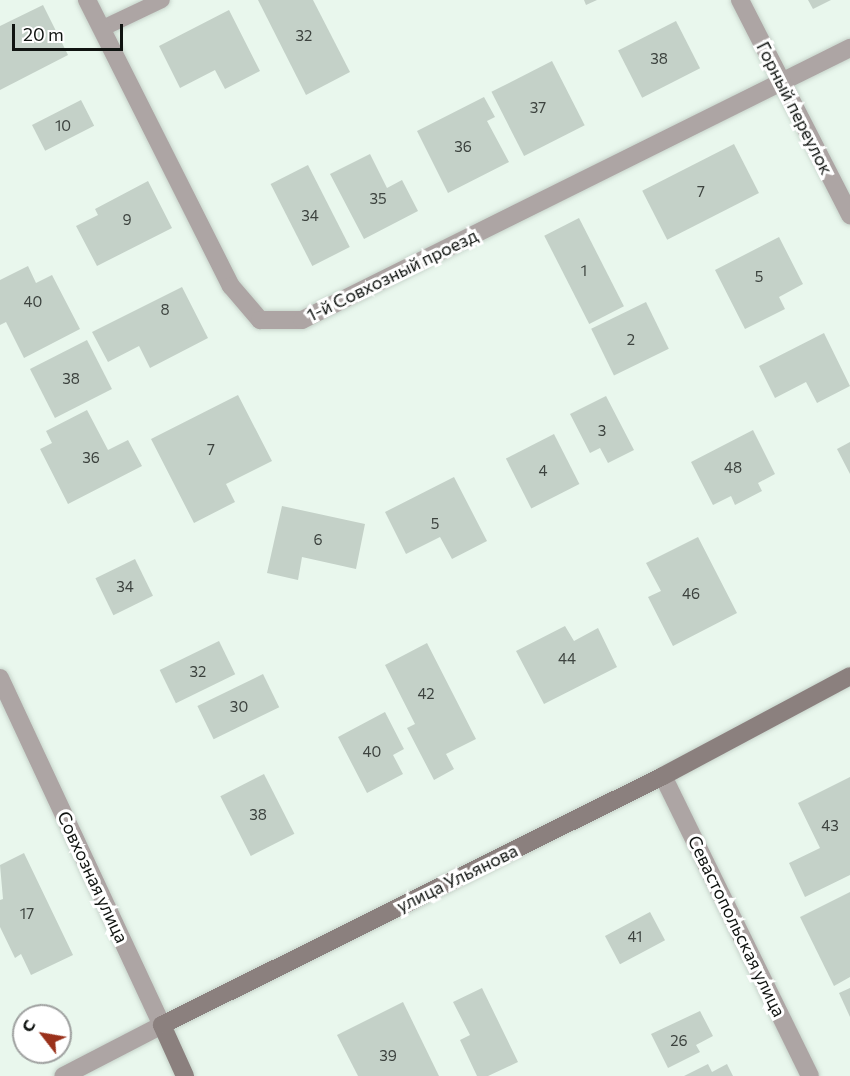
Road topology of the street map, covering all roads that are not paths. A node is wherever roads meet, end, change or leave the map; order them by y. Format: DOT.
graph roads {
  1 [pos="87,0"];
  2 [pos="162,0"];
  3 [pos="740,0"];
  4 [pos="103,28"];
  5 [pos="850,48"];
  6 [pos="782,83"];
  7 [pos="850,216"];
  8 [pos="850,676"];
  9 [pos="0,678"];
  10 [pos="663,776"];
  11 [pos="162,1025"];
  12 [pos="63,1076"];
  13 [pos="185,1076"];
  14 [pos="810,1076"];
  1 -- 4 [label="street, 1-й Совхозный проезд"];
  2 -- 4 [label="lane"];
  3 -- 6 [label="street, Горный переулок"];
  4 -- 6 [label="street, 1-й Совхозный проезд"];
  5 -- 6 [label="street, 1-й Совхозный проезд"];
  6 -- 7 [label="street, Горный переулок"];
  8 -- 10 [label="main road, улица Ульянова"];
  9 -- 11 [label="street, Совхозная улица"];
  10 -- 11 [label="main road, улица Ульянова"];
  10 -- 14 [label="street, Севастопольская улица"];
  11 -- 12 [label="street, улица Ульянова"];
  11 -- 13 [label="main road, Совхозная улица"];
}
